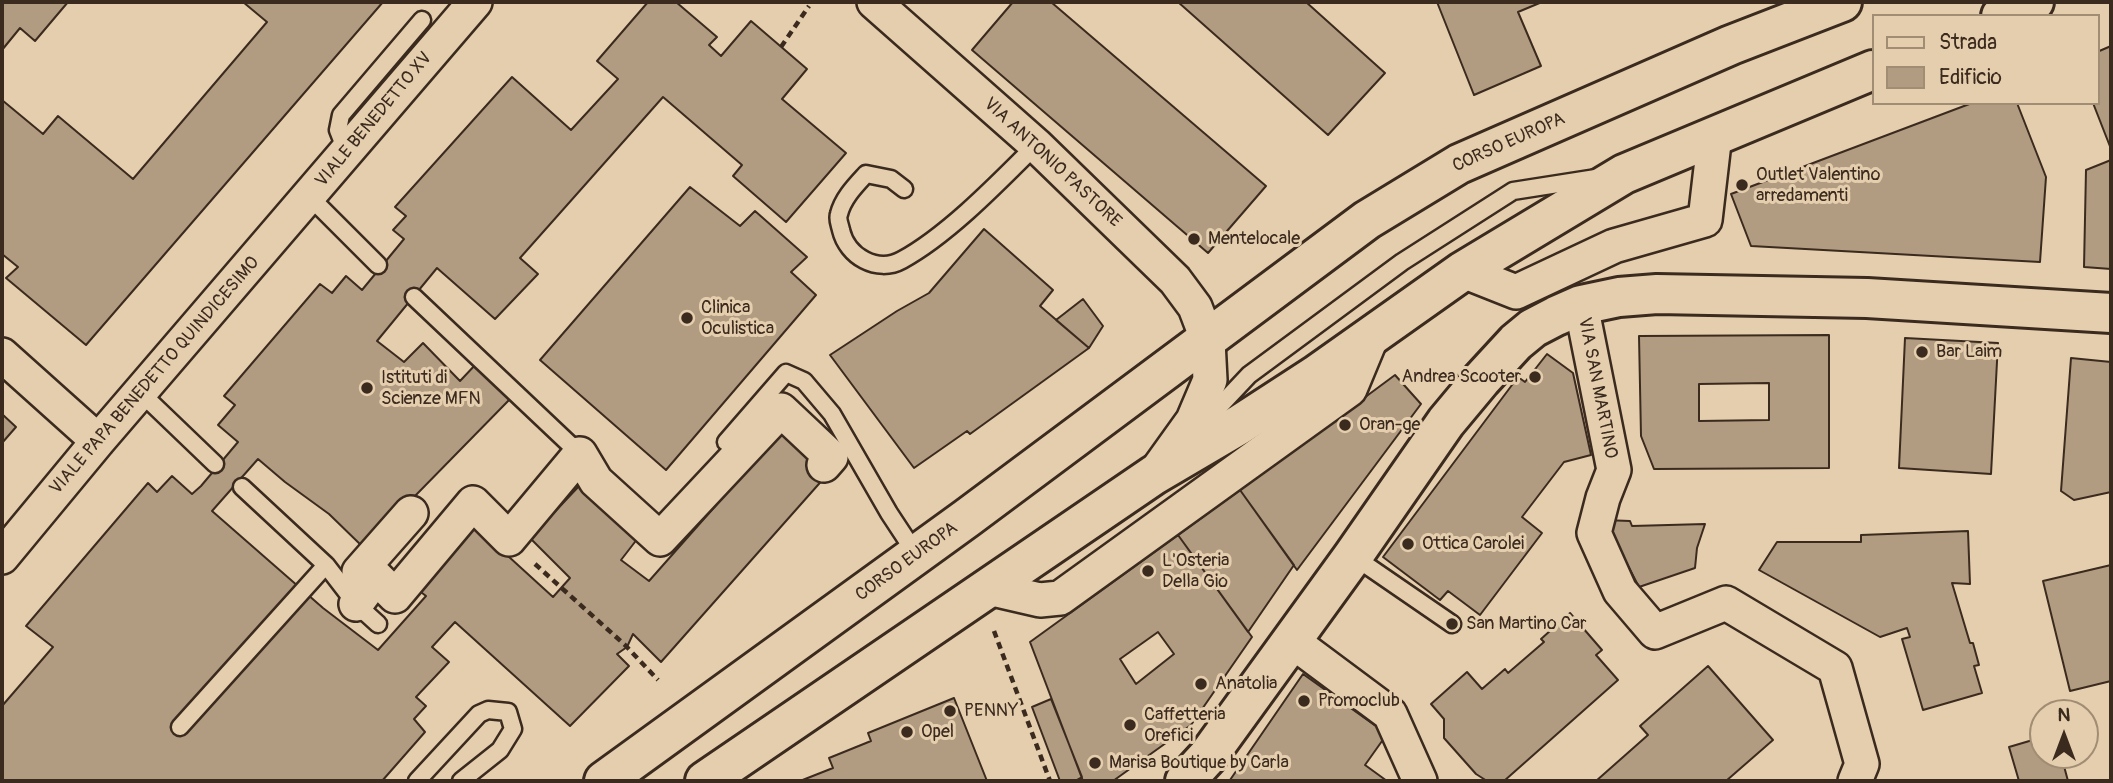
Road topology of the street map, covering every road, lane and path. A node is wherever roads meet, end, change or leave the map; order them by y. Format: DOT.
graph roads {
  1 [pos="475,2"];
  2 [pos="874,2"];
  3 [pos="1842,2"];
  4 [pos="2034,2"];
  5 [pos="809,6"];
  6 [pos="2006,14"];
  7 [pos="422,20"];
  8 [pos="781,47"];
  9 [pos="1871,71"];
  10 [pos="1715,134"];
  11 [pos="1036,145"];
  12 [pos="347,153"];
  13 [pos="1624,174"];
  14 [pos="904,189"];
  15 [pos="309,196"];
  16 [pos="378,265"];
  17 [pos="1462,271"];
  18 [pos="414,297"];
  19 [pos="1581,305"];
  20 [pos="2111,313"];
  21 [pos="1372,337"];
  22 [pos="1208,341"];
  23 [pos="2,355"];
  24 [pos="141,393"];
  25 [pos="98,441"];
  26 [pos="726,442"];
  27 [pos="580,454"];
  28 [pos="215,464"];
  29 [pos="824,465"];
  30 [pos="1154,475"];
  31 [pos="242,487"];
  32 [pos="411,513"];
  33 [pos="509,539"];
  34 [pos="916,554"];
  35 [pos="1353,556"];
  36 [pos="2,557"];
  37 [pos="326,565"];
  38 [pos="988,588"];
  39 [pos="368,604"];
  40 [pos="1452,624"];
  41 [pos="992,628"];
  42 [pos="1292,641"];
  43 [pos="658,680"];
  44 [pos="180,727"];
  45 [pos="417,781"];
  46 [pos="461,781"];
  47 [pos="604,781"];
  48 [pos="705,781"];
  49 [pos="1050,781"];
  50 [pos="1185,781"];
  51 [pos="1419,781"];
  52 [pos="1856,781"];
  1 -- 12 [label="street, VIALE BENEDETTO XV"];
  2 -- 11 [label="street, VIA ANTONIO PASTORE"];
  3 -- 22 [label="main road, CORSO EUROPA"];
  4 -- 6 [label="main road"];
  5 -- 8 [label="path"];
  7 -- 12 [label="lane"];
  9 -- 10 [label="main road"];
  10 -- 13 [label="main road"];
  10 -- 17 [label="street"];
  11 -- 14 [label="lane"];
  11 -- 22 [label="street, VIA ANTONIO PASTORE"];
  12 -- 15 [label="street, VIALE BENEDETTO XV"];
  13 -- 17 [label="main road"];
  13 -- 30 [label="lane"];
  15 -- 16 [label="lane, VIALE BENEDETTO XV"];
  15 -- 24 [label="street, VIALE PAPA BENEDETTO QUINDICESIMO"];
  17 -- 21 [label="main road"];
  18 -- 27 [label="lane"];
  19 -- 20 [label="main road, VIA SAN MARTINO"];
  19 -- 35 [label="main road, VIA SAN MARTINO"];
  19 -- 52 [label="street, VIA SAN MARTINO"];
  21 -- 30 [label="main road"];
  21 -- 38 [label="street"];
  22 -- 30 [label="street"];
  22 -- 34 [label="main road, CORSO EUROPA"];
  23 -- 25 [label="street"];
  24 -- 25 [label="street, VIALE PAPA BENEDETTO QUINDICESIMO"];
  24 -- 28 [label="lane"];
  25 -- 36 [label="street, VIALE PAPA BENEDETTO QUINDICESIMO"];
  26 -- 34 [label="lane"];
  27 -- 29 [label="street"];
  27 -- 33 [label="street"];
  30 -- 38 [label="main road"];
  31 -- 37 [label="lane"];
  32 -- 39 [label="street"];
  33 -- 39 [label="street"];
  33 -- 43 [label="path"];
  34 -- 47 [label="main road, CORSO EUROPA"];
  35 -- 40 [label="lane"];
  35 -- 42 [label="main road, VIA SAN MARTINO"];
  37 -- 39 [label="lane"];
  37 -- 44 [label="lane"];
  38 -- 48 [label="main road"];
  41 -- 49 [label="path"];
  42 -- 50 [label="main road, VIA SAN MARTINO"];
  42 -- 51 [label="street"];
  45 -- 46 [label="lane"];
}
